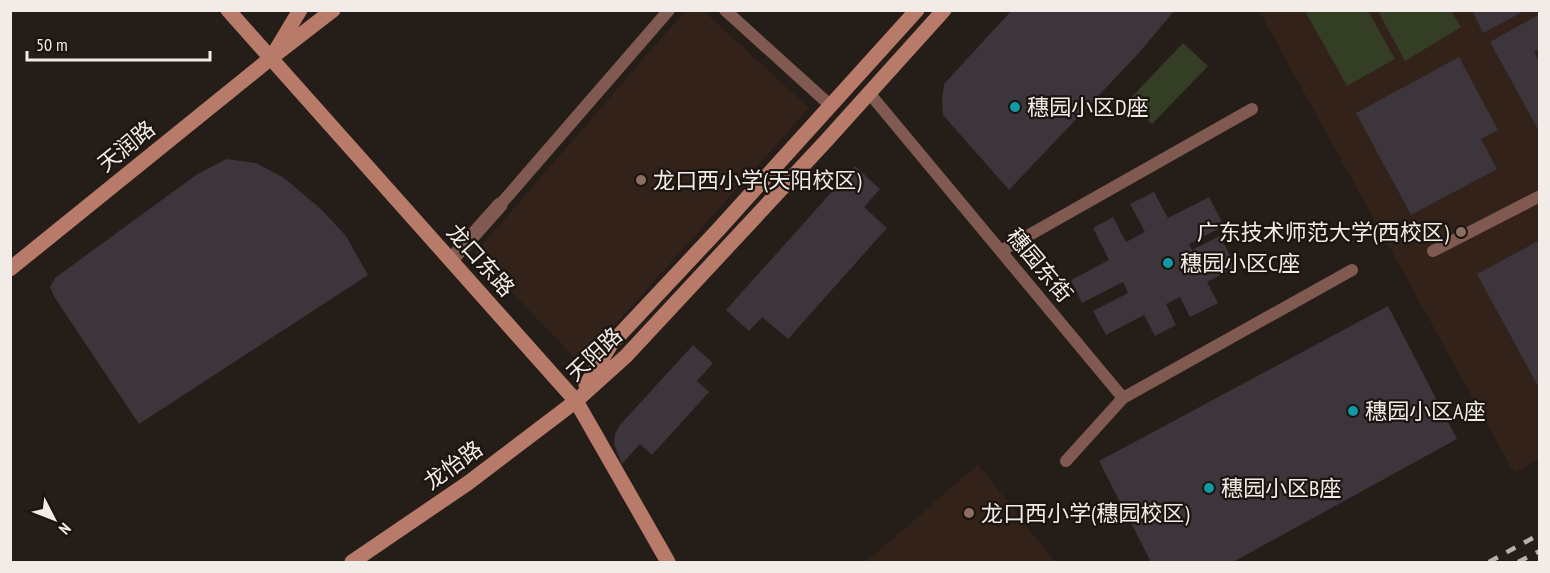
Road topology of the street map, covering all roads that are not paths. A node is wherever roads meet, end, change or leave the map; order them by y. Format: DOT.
graph roads {
  1 [pos="228,10"];
  2 [pos="300,10"];
  3 [pos="333,10"];
  4 [pos="669,10"];
  5 [pos="725,10"];
  6 [pos="917,10"];
  7 [pos="944,10"];
  8 [pos="271,58"];
  9 [pos="870,94"];
  10 [pos="831,106"];
  11 [pos="1252,109"];
  12 [pos="1539,196"];
  13 [pos="500,205"];
  14 [pos="1000,251"];
  15 [pos="1433,251"];
  16 [pos="451,260"];
  17 [pos="10,269"];
  18 [pos="1352,270"];
  19 [pos="1123,398"];
  20 [pos="576,400"];
  21 [pos="1066,461"];
  22 [pos="352,562"];
  23 [pos="668,562"];
  1 -- 8 [label="street, 龙口东路"];
  2 -- 8 [label="street, 天润路"];
  3 -- 8 [label="street, 天润路"];
  4 -- 13 [label="lane"];
  5 -- 10 [label="lane"];
  6 -- 10 [label="street, 天阳路"];
  7 -- 9 [label="street, 天阳路"];
  8 -- 16 [label="street, 龙口东路"];
  8 -- 17 [label="street, 天润路"];
  9 -- 14 [label="lane, 穗园东街"];
  9 -- 20 [label="street, 天阳路"];
  10 -- 20 [label="street, 天阳路"];
  11 -- 14 [label="lane"];
  12 -- 15 [label="lane"];
  13 -- 16 [label="street"];
  14 -- 19 [label="lane, 穗园东街"];
  16 -- 20 [label="street, 龙口东路"];
  18 -- 19 [label="lane"];
  19 -- 21 [label="lane"];
  20 -- 22 [label="street, 龙怡路"];
  20 -- 23 [label="street, 龙口东路"];
}
